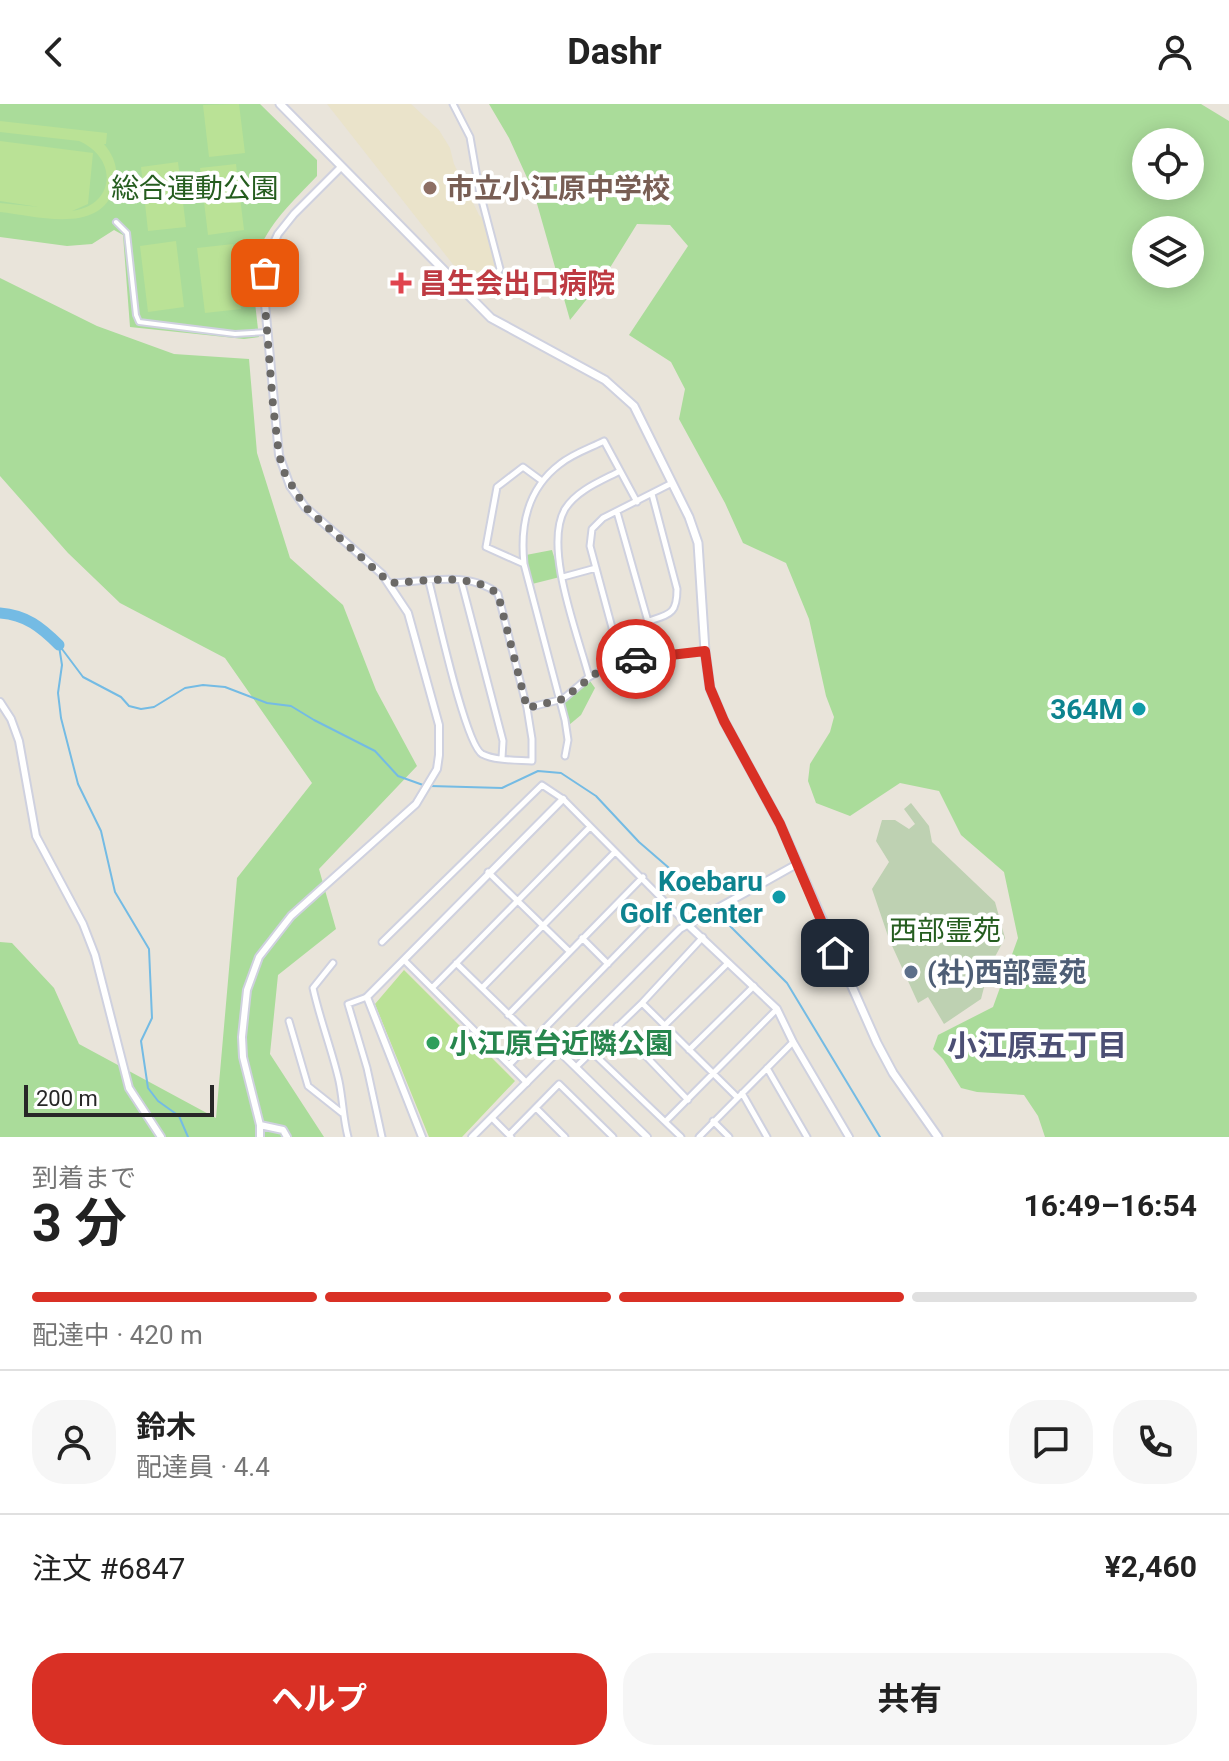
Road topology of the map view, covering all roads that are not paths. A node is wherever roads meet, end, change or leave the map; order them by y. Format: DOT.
graph roads {
  1 [pos="280,104"];
  2 [pos="453,104"];
  3 [pos="341,167"];
  4 [pos="116,222"];
  5 [pos="457,284"];
  6 [pos="267,332"];
  7 [pos="620,471"];
  8 [pos="542,481"];
  9 [pos="672,483"];
  10 [pos="652,494"];
  11 [pos="637,502"];
  12 [pos="617,512"];
  13 [pos="524,564"];
  14 [pos="596,568"];
  15 [pos="563,577"];
  16 [pos="461,580"];
  17 [pos="429,582"];
  18 [pos="390,583"];
  19 [pos="649,621"];
  20 [pos="705,651"];
  21 [pos="658,657"];
  22 [pos="621,661"];
  23 [pos="589,677"];
  24 [pos="560,700"];
  25 [pos="0,702"];
  26 [pos="527,708"];
  27 [pos="565,756"];
  28 [pos="502,758"];
  29 [pos="563,799"];
  30 [pos="590,827"];
  31 [pos="615,852"];
  32 [pos="797,864"];
  33 [pos="488,872"];
  34 [pos="643,877"];
  35 [pos="517,901"];
  36 [pos="667,903"];
  37 [pos="687,924"];
  38 [pos="544,926"];
  39 [pos="703,937"];
  40 [pos="582,938"];
  41 [pos="382,942"];
  42 [pos="569,951"];
  43 [pos="404,960"];
  44 [pos="333,963"];
  45 [pos="456,963"];
  46 [pos="728,963"];
  47 [pos="608,964"];
  48 [pos="754,986"];
  49 [pos="483,987"];
  50 [pos="432,988"];
  51 [pos="367,997"];
  52 [pos="642,1003"];
  53 [pos="777,1009"];
  54 [pos="508,1015"];
  55 [pos="289,1021"];
  56 [pos="617,1026"];
  57 [pos="664,1026"];
  58 [pos="534,1039"];
  59 [pos="793,1042"];
  60 [pos="689,1050"];
  61 [pos="559,1051"];
  62 [pos="592,1052"];
  63 [pos="509,1065"];
  64 [pos="576,1067"];
  65 [pos="767,1068"];
  66 [pos="712,1075"];
  67 [pos="527,1083"];
  68 [pos="739,1095"];
  69 [pos="688,1100"];
  70 [pos="537,1109"];
  71 [pos="342,1113"];
  72 [pos="492,1118"];
  73 [pos="666,1121"];
  74 [pos="713,1121"];
  75 [pos="260,1125"];
  76 [pos="510,1136"];
  77 [pos="847,1136"];
  78 [pos="161,1137"];
  79 [pos="260,1137"];
  80 [pos="287,1137"];
  81 [pos="348,1137"];
  82 [pos="382,1137"];
  83 [pos="422,1137"];
  84 [pos="472,1137"];
  85 [pos="565,1137"];
  86 [pos="613,1137"];
  87 [pos="647,1137"];
  88 [pos="681,1137"];
  89 [pos="699,1137"];
  90 [pos="729,1137"];
  91 [pos="767,1137"];
  92 [pos="807,1137"];
  93 [pos="938,1137"];
  1 -- 3 [label="main road"];
  2 -- 5 [label="street"];
  3 -- 5 [label="main road"];
  3 -- 6 [label="street"];
  4 -- 6 [label="street"];
  5 -- 9 [label="main road"];
  6 -- 18 [label="street"];
  7 -- 8 [label="street"];
  7 -- 11 [label="street"];
  7 -- 15 [label="street"];
  8 -- 13 [label="street"];
  8 -- 13 [label="street"];
  9 -- 10 [label="street"];
  9 -- 20 [label="main road"];
  10 -- 11 [label="street"];
  10 -- 19 [label="street"];
  11 -- 12 [label="street"];
  12 -- 14 [label="street"];
  12 -- 19 [label="street"];
  13 -- 24 [label="street"];
  14 -- 15 [label="street"];
  14 -- 22 [label="street"];
  15 -- 23 [label="street"];
  16 -- 17 [label="street"];
  16 -- 26 [label="street"];
  16 -- 28 [label="street"];
  17 -- 18 [label="street"];
  17 -- 28 [label="street"];
  18 -- 75 [label="street"];
  19 -- 21 [label="street"];
  20 -- 21 [label="street"];
  20 -- 32 [label="main road"];
  21 -- 22 [label="street"];
  22 -- 23 [label="street"];
  23 -- 24 [label="street"];
  24 -- 26 [label="street"];
  24 -- 27 [label="street"];
  25 -- 78 [label="street"];
  26 -- 28 [label="street"];
  29 -- 30 [label="street"];
  29 -- 33 [label="street"];
  29 -- 41 [label="street"];
  30 -- 31 [label="street"];
  30 -- 35 [label="street"];
  31 -- 34 [label="street"];
  31 -- 38 [label="street"];
  32 -- 37 [label="street"];
  32 -- 93 [label="main road"];
  33 -- 35 [label="street"];
  33 -- 43 [label="street"];
  34 -- 36 [label="street"];
  34 -- 40 [label="street"];
  35 -- 38 [label="street"];
  35 -- 45 [label="street"];
  36 -- 37 [label="street"];
  36 -- 47 [label="street"];
  37 -- 39 [label="street"];
  37 -- 61 [label="street"];
  38 -- 42 [label="street"];
  38 -- 49 [label="street"];
  39 -- 46 [label="street"];
  39 -- 52 [label="street"];
  40 -- 42 [label="street"];
  40 -- 47 [label="street"];
  42 -- 54 [label="street"];
  43 -- 50 [label="street"];
  43 -- 51 [label="street"];
  44 -- 71 [label="street"];
  45 -- 49 [label="street"];
  45 -- 50 [label="street"];
  46 -- 48 [label="street"];
  46 -- 57 [label="street"];
  47 -- 58 [label="street"];
  48 -- 53 [label="street"];
  48 -- 60 [label="street"];
  49 -- 54 [label="street"];
  50 -- 63 [label="street"];
  51 -- 82 [label="street"];
  51 -- 83 [label="street"];
  52 -- 56 [label="street"];
  52 -- 57 [label="street"];
  53 -- 59 [label="street"];
  53 -- 66 [label="street"];
  54 -- 58 [label="street"];
  55 -- 71 [label="street"];
  56 -- 62 [label="street"];
  56 -- 69 [label="street"];
  57 -- 60 [label="street"];
  58 -- 63 [label="street"];
  59 -- 65 [label="street"];
  59 -- 77 [label="street"];
  60 -- 66 [label="street"];
  61 -- 64 [label="street"];
  61 -- 67 [label="street"];
  62 -- 64 [label="street"];
  62 -- 73 [label="street"];
  63 -- 67 [label="street"];
  64 -- 87 [label="street"];
  65 -- 68 [label="street"];
  65 -- 92 [label="street"];
  66 -- 68 [label="street"];
  66 -- 69 [label="street"];
  67 -- 72 [label="street"];
  68 -- 74 [label="street"];
  68 -- 91 [label="street"];
  69 -- 73 [label="street"];
  70 -- 76 [label="street"];
  70 -- 85 [label="street"];
  70 -- 86 [label="street"];
  71 -- 81 [label="street"];
  72 -- 76 [label="street"];
  72 -- 84 [label="street"];
  73 -- 88 [label="street"];
  74 -- 89 [label="street"];
  74 -- 90 [label="street"];
  75 -- 79 [label="street"];
  75 -- 80 [label="street"];
}
